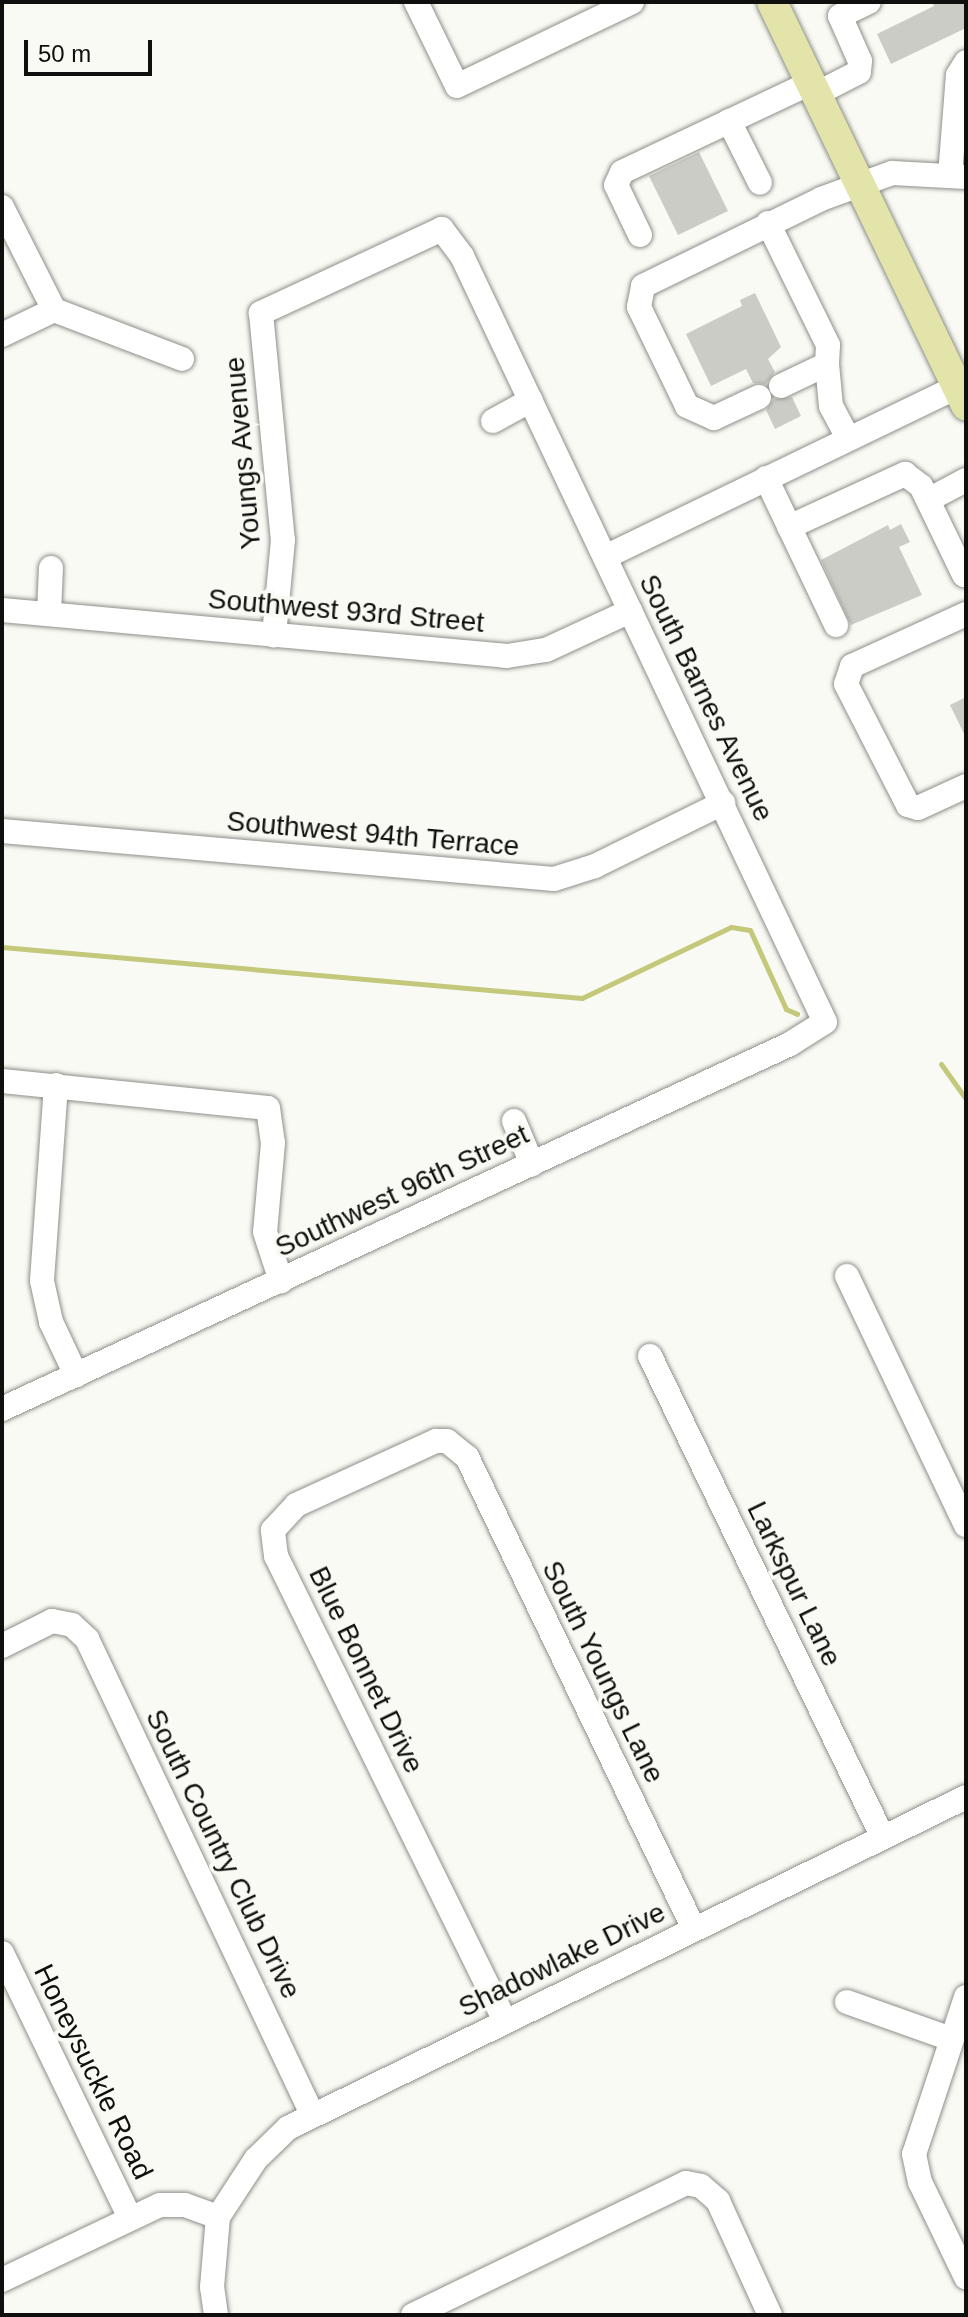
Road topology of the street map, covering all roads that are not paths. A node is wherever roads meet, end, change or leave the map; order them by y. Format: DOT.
graph roads {
  1 [pos="416,2"];
  2 [pos="632,2"];
  3 [pos="772,2"];
  4 [pos="869,2"];
  5 [pos="966,62"];
  6 [pos="813,88"];
  7 [pos="729,121"];
  8 [pos="958,177"];
  9 [pos="760,183"];
  10 [pos="860,186"];
  11 [pos="2,207"];
  12 [pos="768,223"];
  13 [pos="442,229"];
  14 [pos="640,235"];
  15 [pos="54,310"];
  16 [pos="2,335"];
  17 [pos="182,359"];
  18 [pos="827,364"];
  19 [pos="781,386"];
  20 [pos="961,396"];
  21 [pos="759,397"];
  22 [pos="531,400"];
  23 [pos="493,421"];
  24 [pos="848,438"];
  25 [pos="766,478"];
  26 [pos="966,480"];
  27 [pos="928,500"];
  28 [pos="789,527"];
  29 [pos="605,557"];
  30 [pos="51,568"];
  31 [pos="964,575"];
  32 [pos="2,610"];
  33 [pos="630,611"];
  34 [pos="49,613"];
  35 [pos="966,614"];
  36 [pos="836,625"];
  37 [pos="274,636"];
  38 [pos="966,786"];
  39 [pos="723,803"];
  40 [pos="2,831"];
  41 [pos="825,1022"];
  42 [pos="2,1081"];
  43 [pos="56,1085"];
  44 [pos="514,1121"];
  45 [pos="532,1164"];
  46 [pos="847,1276"];
  47 [pos="281,1281"];
  48 [pos="650,1356"];
  49 [pos="76,1375"];
  50 [pos="2,1409"];
  51 [pos="453,1445"];
  52 [pos="966,1525"];
  53 [pos="2,1646"];
  54 [pos="966,1797"];
  55 [pos="883,1838"];
  56 [pos="694,1929"];
  57 [pos="2,1953"];
  58 [pos="966,1997"];
  59 [pos="847,2002"];
  60 [pos="505,2021"];
  61 [pos="951,2039"];
  62 [pos="312,2114"];
  63 [pos="218,2217"];
  64 [pos="130,2218"];
  65 [pos="966,2277"];
  66 [pos="2,2280"];
  67 [pos="216,2315"];
  68 [pos="413,2315"];
  69 [pos="770,2315"];
  1 -- 2 [label="street"];
  3 -- 6 [label="main road"];
  4 -- 6 [label="street"];
  5 -- 8 [label="street"];
  6 -- 7 [label="street"];
  6 -- 10 [label="main road"];
  7 -- 9 [label="street"];
  7 -- 14 [label="street"];
  8 -- 10 [label="street"];
  10 -- 12 [label="street"];
  10 -- 20 [label="main road"];
  11 -- 15 [label="street"];
  12 -- 18 [label="street"];
  12 -- 21 [label="street"];
  13 -- 22 [label="street, South Barnes Avenue"];
  13 -- 37 [label="street, Youngs Avenue"];
  15 -- 16 [label="street"];
  15 -- 17 [label="street"];
  18 -- 19 [label="street"];
  18 -- 24 [label="street"];
  20 -- 24 [label="street"];
  22 -- 23 [label="street"];
  22 -- 29 [label="street, South Barnes Avenue"];
  24 -- 25 [label="street"];
  25 -- 28 [label="street"];
  25 -- 29 [label="street"];
  26 -- 27 [label="street"];
  27 -- 28 [label="street"];
  27 -- 31 [label="street"];
  28 -- 36 [label="street"];
  29 -- 33 [label="street, South Barnes Avenue"];
  30 -- 34 [label="street"];
  32 -- 34 [label="street, Southwest 93rd Street"];
  33 -- 37 [label="street, Southwest 93rd Street"];
  33 -- 39 [label="street, South Barnes Avenue"];
  34 -- 37 [label="street, Southwest 93rd Street"];
  35 -- 38 [label="street"];
  39 -- 40 [label="street, Southwest 94th Terrace"];
  39 -- 41 [label="street, South Barnes Avenue"];
  41 -- 45 [label="street, Southwest 96th Street"];
  42 -- 43 [label="street"];
  43 -- 47 [label="street"];
  43 -- 49 [label="street"];
  44 -- 45 [label="street"];
  45 -- 47 [label="street, Southwest 96th Street"];
  46 -- 52 [label="street"];
  47 -- 49 [label="street, Southwest 96th Street"];
  48 -- 55 [label="street, Larkspur Lane"];
  49 -- 50 [label="street, Southwest 96th Street"];
  51 -- 56 [label="street, South Youngs Lane"];
  51 -- 60 [label="street, Blue Bonnet Drive"];
  53 -- 62 [label="street, South Country Club Drive"];
  54 -- 55 [label="street, Shadowlake Drive"];
  55 -- 56 [label="street, Shadowlake Drive"];
  56 -- 60 [label="street, Shadowlake Drive"];
  57 -- 64 [label="street, Honeysuckle Road"];
  58 -- 61 [label="street"];
  59 -- 61 [label="street"];
  60 -- 62 [label="street, Shadowlake Drive"];
  61 -- 65 [label="street"];
  62 -- 63 [label="street, Shadowlake Drive"];
  63 -- 64 [label="street"];
  63 -- 67 [label="street"];
  64 -- 66 [label="street"];
  68 -- 69 [label="street"];
}
